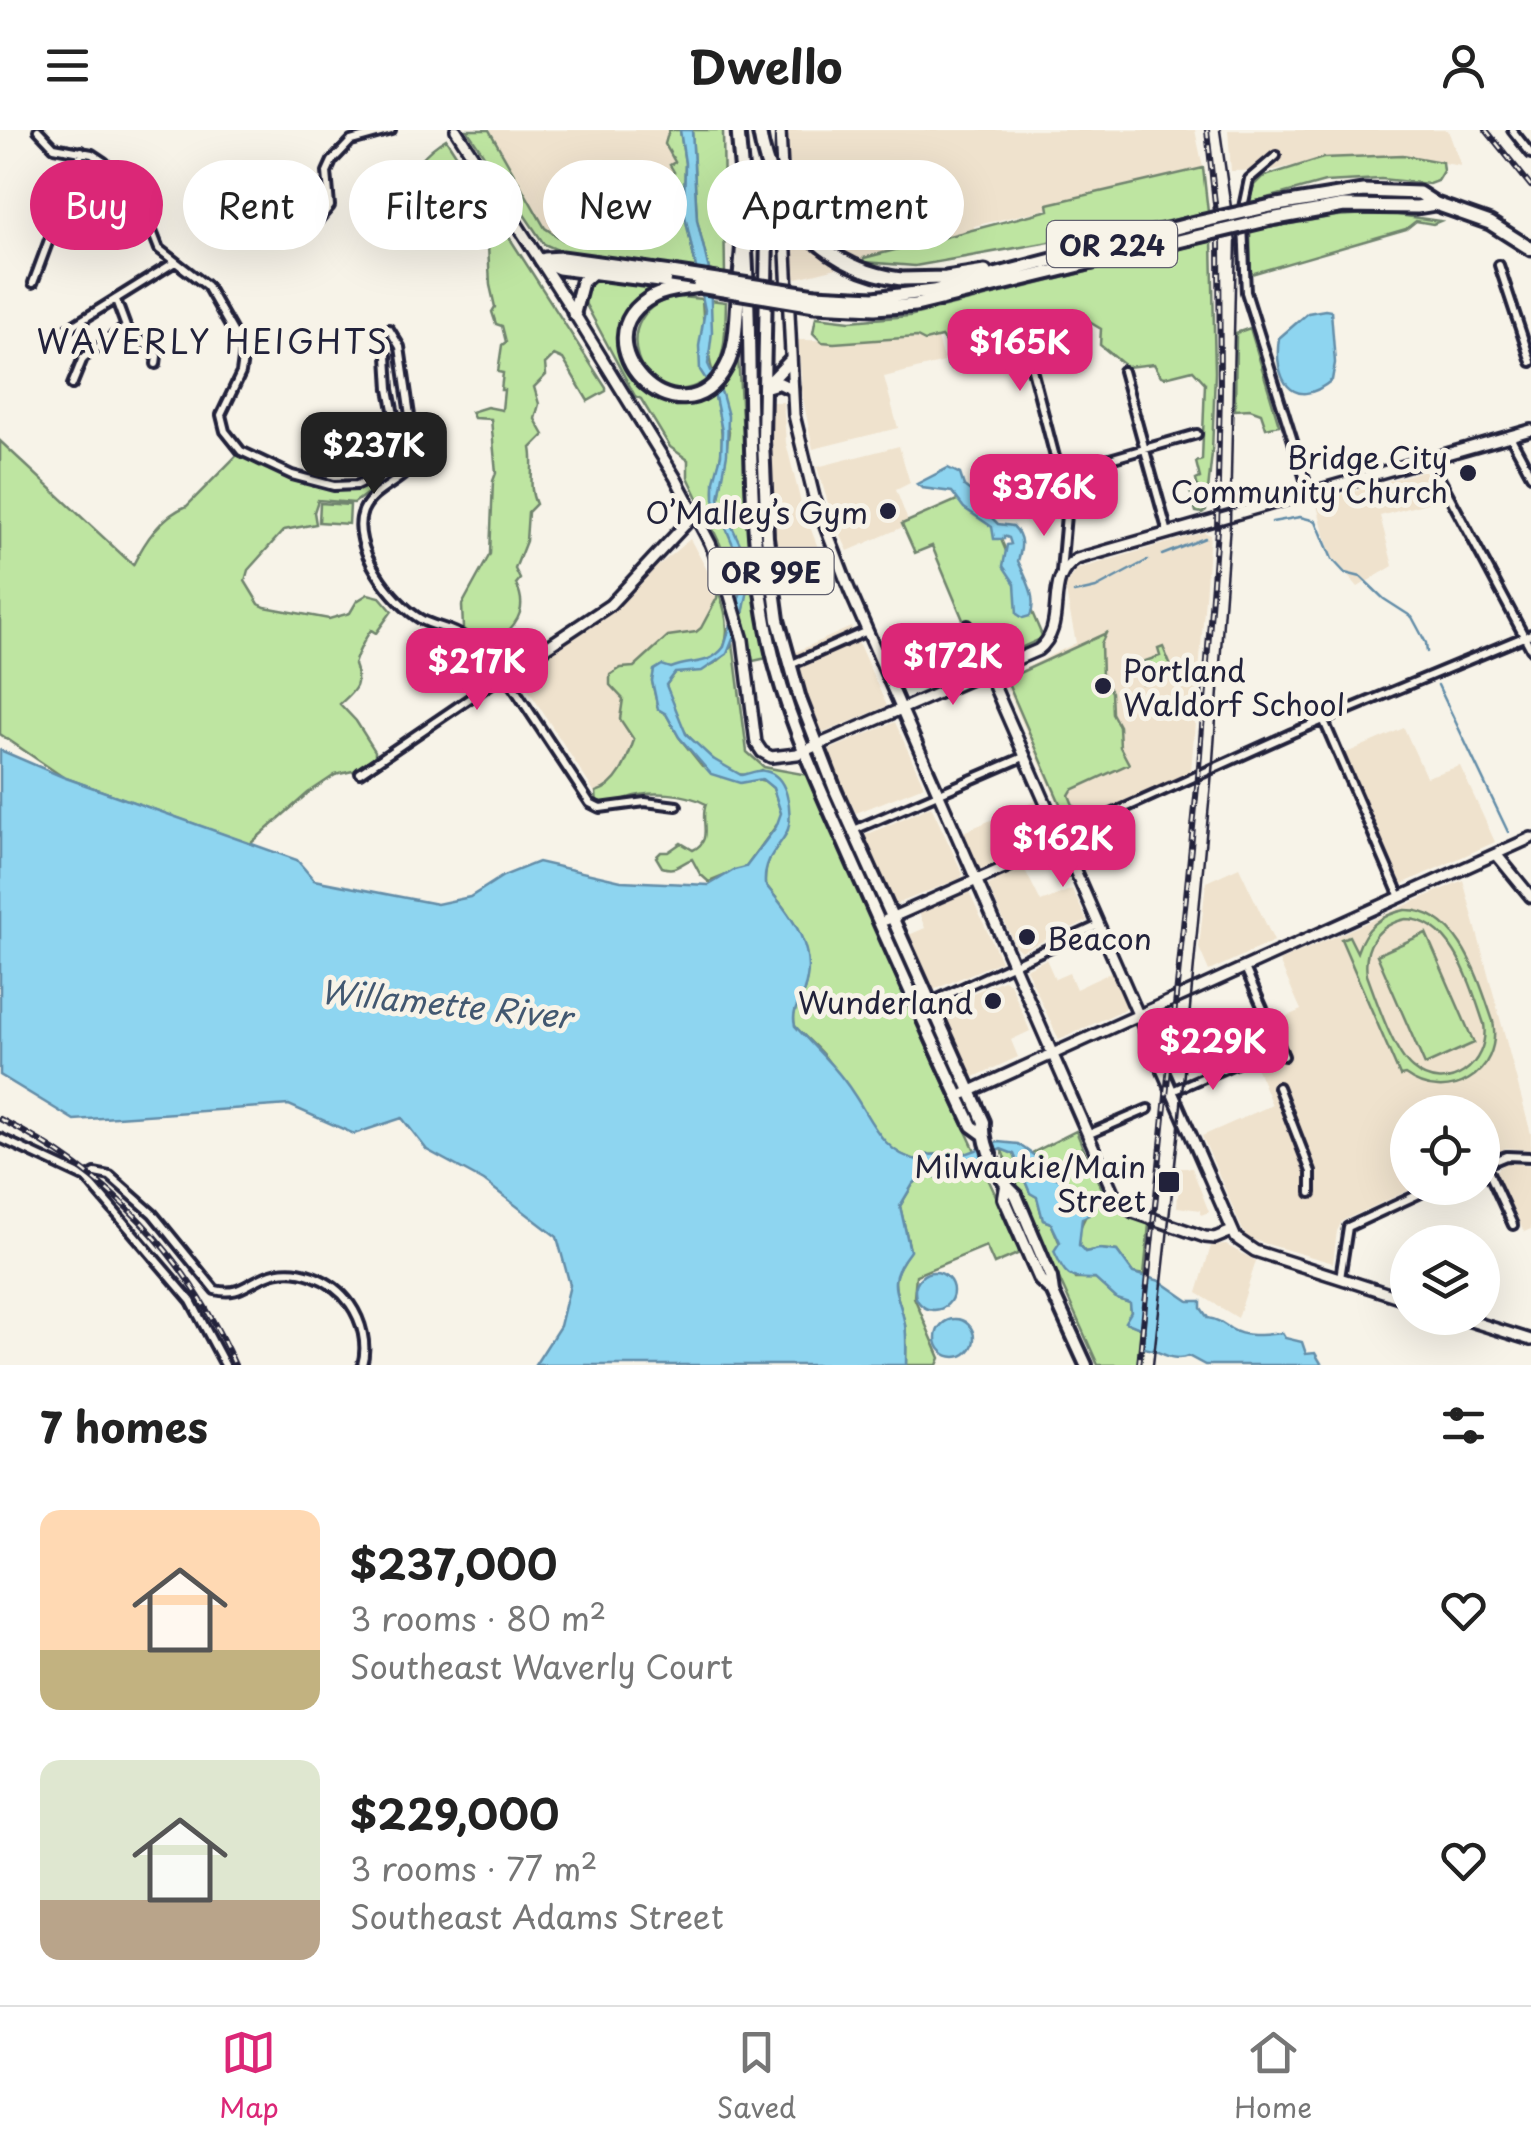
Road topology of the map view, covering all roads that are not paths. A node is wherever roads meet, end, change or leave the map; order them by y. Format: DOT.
graph roads {
  1 [pos="38,130"];
  2 [pos="390,130"];
  3 [pos="456,130"];
  4 [pos="738,130"];
  5 [pos="759,130"];
  6 [pos="768,130"];
  7 [pos="780,130"];
  8 [pos="1512,130"];
  9 [pos="82,151"];
  10 [pos="1531,154"];
  11 [pos="1276,156"];
  12 [pos="740,160"];
  13 [pos="329,167"];
  14 [pos="329,182"];
  15 [pos="329,207"];
  16 [pos="1271,212"];
  17 [pos="1531,249"];
  18 [pos="741,250"];
  19 [pos="745,250"];
  20 [pos="541,260"];
  21 [pos="175,262"];
  22 [pos="1034,263"];
  23 [pos="1499,265"];
  24 [pos="593,272"];
  25 [pos="33,282"];
  26 [pos="672,282"];
  27 [pos="116,300"];
  28 [pos="815,300"];
  29 [pos="574,313"];
  30 [pos="126,326"];
  31 [pos="389,329"];
  32 [pos="50,340"];
  33 [pos="387,356"];
  34 [pos="790,361"];
  35 [pos="1531,362"];
  36 [pos="952,363"];
  37 [pos="156,364"];
  38 [pos="1123,371"];
  39 [pos="72,385"];
  40 [pos="763,388"];
  41 [pos="792,389"];
  42 [pos="1531,430"];
  43 [pos="1197,434"];
  44 [pos="1510,436"];
  45 [pos="1144,449"];
  46 [pos="1430,458"];
  47 [pos="1061,472"];
  48 [pos="1531,475"];
  49 [pos="1309,492"];
  50 [pos="696,514"];
  51 [pos="1168,533"];
  52 [pos="1061,572"];
  53 [pos="968,625"];
  54 [pos="867,632"];
  55 [pos="1527,635"];
  56 [pos="1531,650"];
  57 [pos="789,666"];
  58 [pos="988,672"];
  59 [pos="502,677"];
  60 [pos="901,710"];
  61 [pos="1324,721"];
  62 [pos="818,747"];
  63 [pos="805,751"];
  64 [pos="1026,756"];
  65 [pos="360,773"];
  66 [pos="938,793"];
  67 [pos="678,806"];
  68 [pos="853,830"];
  69 [pos="1531,838"];
  70 [pos="1062,840"];
  71 [pos="1496,854"];
  72 [pos="978,880"];
  73 [pos="1400,897"];
  74 [pos="1531,897"];
  75 [pos="891,918"];
  76 [pos="879,923"];
  77 [pos="1099,925"];
  78 [pos="1014,964"];
  79 [pos="1245,968"];
  80 [pos="928,1003"];
  81 [pos="1139,1014"];
  82 [pos="1052,1053"];
  83 [pos="1284,1056"];
  84 [pos="1238,1062"];
  85 [pos="1278,1087"];
  86 [pos="1172,1091"];
  87 [pos="964,1094"];
  88 [pos="1148,1110"];
  89 [pos="1088,1135"];
  90 [pos="0,1138"];
  91 [pos="1531,1157"];
  92 [pos="1500,1158"];
  93 [pos="86,1178"];
  94 [pos="1006,1186"];
  95 [pos="1311,1192"];
  96 [pos="1500,1198"];
  97 [pos="1395,1205"];
  98 [pos="1008,1208"];
  99 [pos="1513,1225"];
  100 [pos="1030,1229"];
  101 [pos="1232,1232"];
  102 [pos="1340,1278"];
  103 [pos="1053,1293"];
  104 [pos="1390,1294"];
  105 [pos="1500,1330"];
  106 [pos="1531,1340"];
  107 [pos="225,1365"];
  108 [pos="362,1365"];
  109 [pos="1086,1365"];
  1 -- 9 [label="street"];
  2 -- 13 [label="street"];
  3 -- 20 [label="street"];
  4 -- 12 [label="highway, OR 99E"];
  5 -- 22 [label="highway, bridge"];
  6 -- 40 [label="main road, OR 99E"];
  7 -- 34 [label="street"];
  8 -- 10 [label="street"];
  9 -- 21 [label="street"];
  9 -- 25 [label="street"];
  11 -- 49 [label="street"];
  14 -- 15 [label="street"];
  16 -- 17 [label="highway, OR 224"];
  16 -- 22 [label="highway, OR 224, bridge"];
  16 -- 28 [label="highway, OR 224, bridge"];
  18 -- 26 [label="highway"];
  19 -- 63 [label="main road, OR 99E"];
  20 -- 24 [label="highway, OR 224"];
  20 -- 26 [label="highway, OR 224"];
  20 -- 29 [label="street"];
  21 -- 27 [label="street"];
  21 -- 33 [label="street"];
  22 -- 28 [label="highway, OR 224"];
  23 -- 35 [label="street"];
  24 -- 26 [label="highway, OR 224"];
  24 -- 29 [label="highway"];
  26 -- 28 [label="highway, OR 224, bridge"];
  26 -- 28 [label="highway, OR 224, bridge"];
  27 -- 30 [label="street"];
  27 -- 32 [label="street"];
  29 -- 50 [label="street"];
  30 -- 37 [label="street"];
  30 -- 39 [label="street"];
  31 -- 59 [label="street"];
  34 -- 40 [label="main road"];
  34 -- 41 [label="street"];
  36 -- 47 [label="street"];
  38 -- 45 [label="street"];
  40 -- 41 [label="main road"];
  40 -- 57 [label="main road, OR 99E"];
  41 -- 54 [label="street"];
  42 -- 44 [label="street"];
  43 -- 45 [label="street"];
  44 -- 46 [label="street"];
  44 -- 48 [label="street"];
  45 -- 47 [label="street"];
  45 -- 51 [label="street"];
  46 -- 49 [label="street"];
  46 -- 55 [label="street"];
  47 -- 52 [label="street"];
  49 -- 51 [label="street"];
  50 -- 59 [label="street"];
  50 -- 63 [label="street"];
  51 -- 52 [label="street"];
  52 -- 58 [label="street"];
  53 -- 58 [label="street"];
  54 -- 57 [label="street"];
  54 -- 60 [label="street"];
  55 -- 56 [label="street"];
  55 -- 61 [label="street"];
  57 -- 62 [label="main road, OR 99E"];
  58 -- 60 [label="street"];
  58 -- 64 [label="street"];
  59 -- 65 [label="street"];
  59 -- 67 [label="street"];
  60 -- 62 [label="street"];
  60 -- 66 [label="street"];
  61 -- 70 [label="street"];
  61 -- 73 [label="street"];
  62 -- 63 [label="street"];
  62 -- 68 [label="main road, OR 99E"];
  63 -- 76 [label="main road, OR 99E"];
  64 -- 66 [label="street"];
  64 -- 70 [label="street"];
  66 -- 68 [label="street"];
  66 -- 72 [label="street"];
  68 -- 75 [label="main road, OR 99E"];
  69 -- 71 [label="street"];
  70 -- 72 [label="street"];
  70 -- 77 [label="street"];
  71 -- 73 [label="street"];
  71 -- 74 [label="street"];
  72 -- 75 [label="street"];
  72 -- 78 [label="street"];
  73 -- 79 [label="street"];
  75 -- 76 [label="street"];
  75 -- 80 [label="main road, OR 99E"];
  76 -- 87 [label="main road, OR 99E"];
  77 -- 78 [label="street"];
  77 -- 81 [label="street"];
  78 -- 80 [label="street"];
  78 -- 82 [label="street"];
  79 -- 81 [label="street"];
  79 -- 83 [label="street"];
  80 -- 87 [label="main road, OR 99E"];
  81 -- 82 [label="street"];
  81 -- 86 [label="street"];
  82 -- 87 [label="street"];
  82 -- 89 [label="street"];
  84 -- 86 [label="street"];
  85 -- 95 [label="street"];
  86 -- 101 [label="street"];
  87 -- 94 [label="main road, OR 99E"];
  88 -- 89 [label="street"];
  89 -- 101 [label="street"];
  90 -- 93 [label="street"];
  91 -- 92 [label="street"];
  93 -- 107 [label="street"];
  93 -- 108 [label="street"];
  94 -- 98 [label="main road, OR 99E"];
  94 -- 100 [label="main road, OR 99E"];
  96 -- 99 [label="street"];
  97 -- 102 [label="street"];
  98 -- 100 [label="main road"];
  98 -- 103 [label="main road, OR 99E"];
  100 -- 103 [label="main road, OR 99E"];
  101 -- 102 [label="street"];
  102 -- 104 [label="street"];
  103 -- 109 [label="main road, OR 99E"];
  105 -- 106 [label="street"];
}
